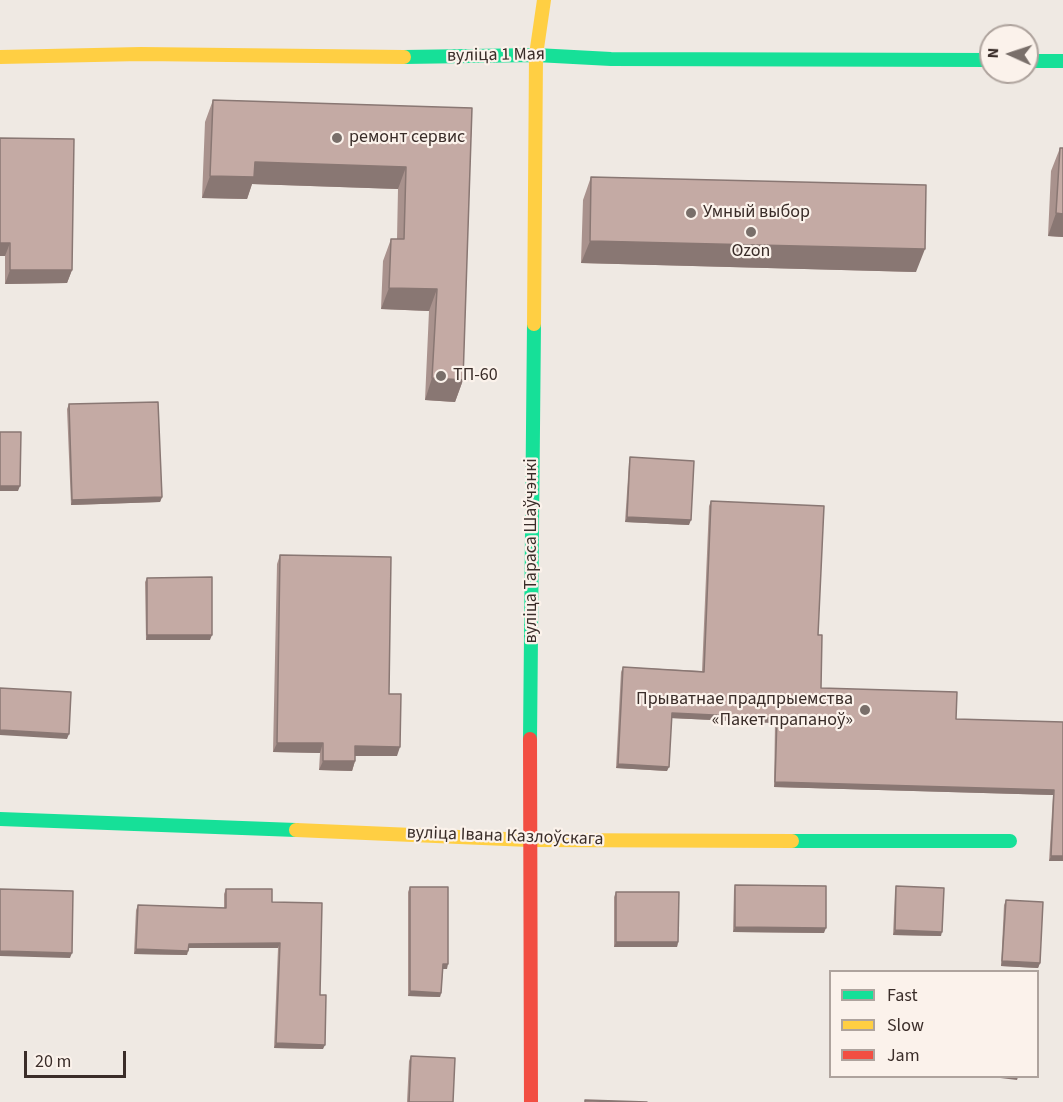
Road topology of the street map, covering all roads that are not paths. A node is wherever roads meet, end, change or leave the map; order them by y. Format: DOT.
graph roads {
  1 [pos="544,0"];
  2 [pos="536,55"];
  3 [pos="0,57"];
  4 [pos="979,60"];
  5 [pos="1039,61"];
  6 [pos="1063,61"];
  7 [pos="0,819"];
  8 [pos="529,840"];
  9 [pos="1010,842"];
  10 [pos="531,1102"];
  1 -- 2 [label="street, вуліца Тараса Шаўчэнкі"];
  2 -- 3 [label="street, вуліца 1 Мая"];
  2 -- 4 [label="street, вуліца 1 Мая"];
  2 -- 8 [label="street, вуліца Тараса Шаўчэнкі"];
  5 -- 6 [label="street"];
  7 -- 8 [label="street, вуліца Івана Казлоўскага"];
  8 -- 9 [label="street, вуліца Івана Казлоўскага"];
  8 -- 10 [label="street, вуліца Тараса Шаўчэнкі"];
}
